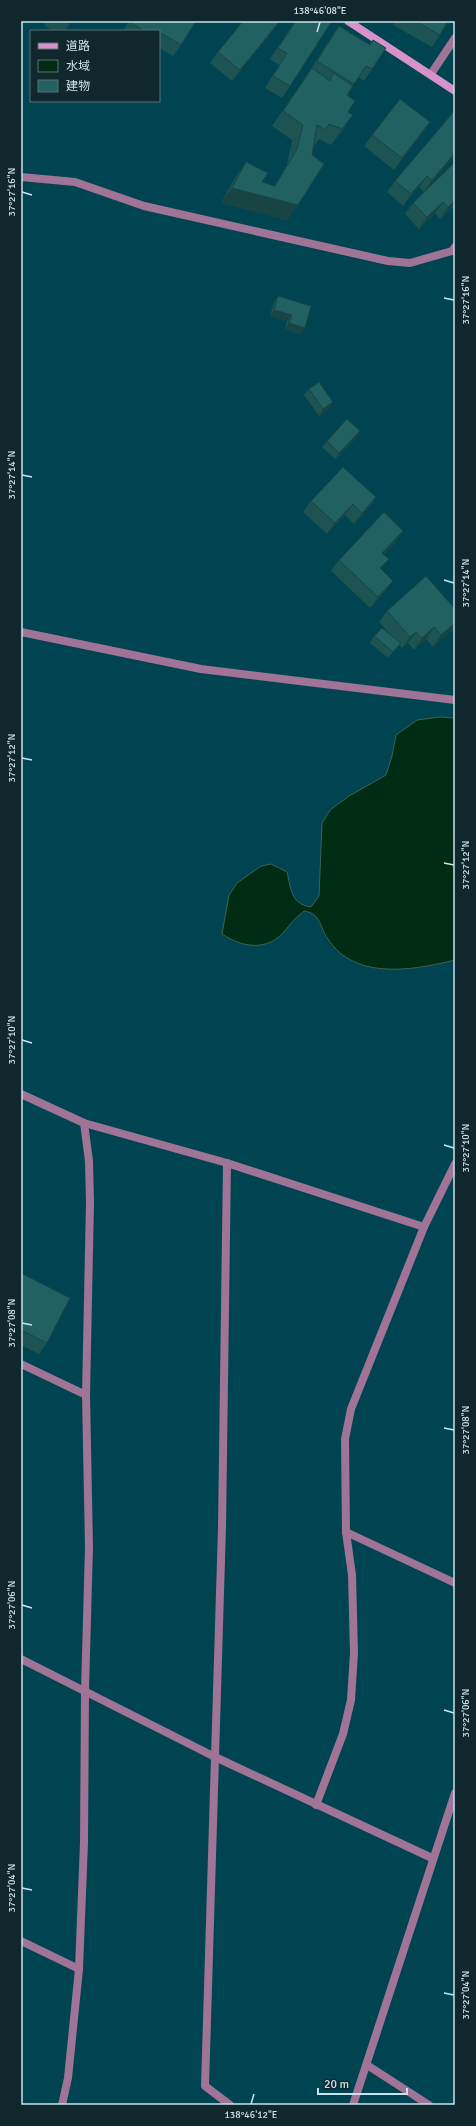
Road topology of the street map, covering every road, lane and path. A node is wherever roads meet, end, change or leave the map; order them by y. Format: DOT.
graph roads {
  1 [pos="348,21"];
  2 [pos="455,38"];
  3 [pos="431,74"];
  4 [pos="455,91"];
  5 [pos="21,176"];
  6 [pos="454,251"];
  7 [pos="21,632"];
  8 [pos="455,700"];
  9 [pos="21,1094"];
  10 [pos="84,1123"];
  11 [pos="227,1163"];
  12 [pos="455,1164"];
  13 [pos="424,1227"];
  14 [pos="21,1364"];
  15 [pos="86,1395"];
  16 [pos="346,1532"];
  17 [pos="455,1583"];
  18 [pos="21,1659"];
  19 [pos="84,1690"];
  20 [pos="215,1758"];
  21 [pos="455,1792"];
  22 [pos="316,1806"];
  23 [pos="432,1858"];
  24 [pos="21,1941"];
  25 [pos="79,1969"];
  26 [pos="367,2065"];
  27 [pos="62,2105"];
  28 [pos="230,2105"];
  29 [pos="353,2105"];
  30 [pos="429,2105"];
  1 -- 3 [label="main road"];
  2 -- 3 [label="street"];
  3 -- 4 [label="main road"];
  5 -- 6 [label="street"];
  7 -- 8 [label="street"];
  9 -- 10 [label="street"];
  10 -- 11 [label="street"];
  10 -- 15 [label="street"];
  11 -- 13 [label="street"];
  11 -- 20 [label="street"];
  12 -- 13 [label="street"];
  13 -- 16 [label="street"];
  14 -- 15 [label="street"];
  15 -- 19 [label="street"];
  16 -- 17 [label="street"];
  16 -- 22 [label="street"];
  18 -- 19 [label="street"];
  19 -- 20 [label="street"];
  19 -- 25 [label="street"];
  20 -- 22 [label="street"];
  20 -- 28 [label="street"];
  21 -- 23 [label="street"];
  22 -- 23 [label="street"];
  23 -- 26 [label="street"];
  24 -- 25 [label="street"];
  25 -- 27 [label="street"];
  26 -- 29 [label="street"];
  26 -- 30 [label="street"];
}
